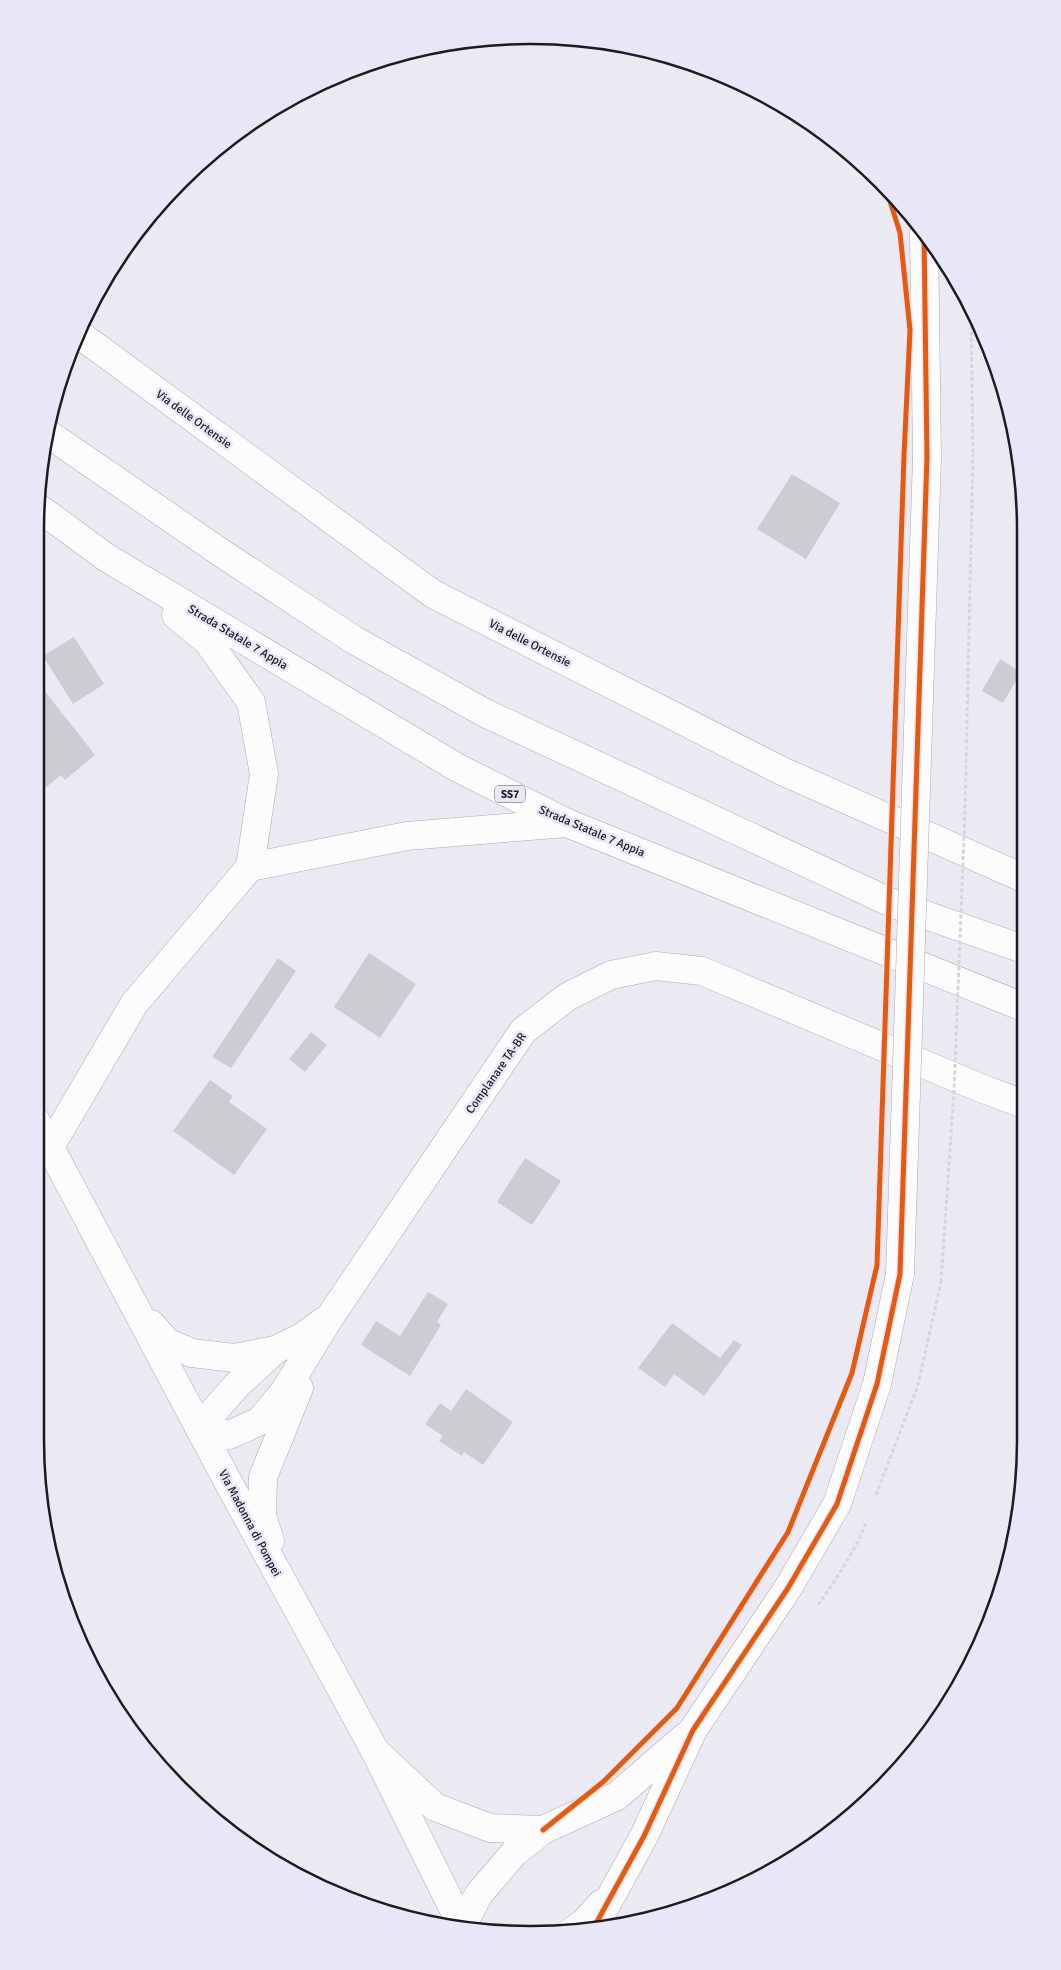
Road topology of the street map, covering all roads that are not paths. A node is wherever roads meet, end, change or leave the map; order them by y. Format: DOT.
graph roads {
  1 [pos="924,244"];
  2 [pos="84,338"];
  3 [pos="57,420"];
  4 [pos="53,437"];
  5 [pos="45,512"];
  6 [pos="220,552"];
  7 [pos="107,558"];
  8 [pos="567,823"];
  9 [pos="250,867"];
  10 [pos="1017,875"];
  11 [pos="1017,947"];
  12 [pos="1017,1004"];
  13 [pos="1017,1101"];
  14 [pos="44,1136"];
  15 [pos="50,1147"];
  16 [pos="133,1304"];
  17 [pos="330,1317"];
  18 [pos="275,1350"];
  19 [pos="199,1428"];
  20 [pos="281,1581"];
  21 [pos="693,1730"];
  22 [pos="376,1751"];
  23 [pos="543,1830"];
  24 [pos="613,1892"];
  25 [pos="459,1921"];
  26 [pos="465,1922"];
  27 [pos="597,1922"];
  28 [pos="584,1923"];
  1 -- 21 [label="main road, bridge"];
  2 -- 10 [label="main road, Via delle Ortensie"];
  3 -- 6 [label="main road"];
  4 -- 6 [label="main road"];
  5 -- 7 [label="main road, Strada Statale 7 Appia / SS7"];
  6 -- 11 [label="main road"];
  7 -- 8 [label="main road, Strada Statale 7 Appia / SS7"];
  7 -- 9 [label="main road"];
  8 -- 9 [label="main road"];
  8 -- 12 [label="main road, Strada Statale 7 Appia / SS7"];
  9 -- 15 [label="main road"];
  13 -- 17 [label="main road, Complanare TA-BR"];
  14 -- 15 [label="main road, Via Madonna di Pompei"];
  15 -- 16 [label="main road, Via Madonna di Pompei"];
  16 -- 18 [label="main road"];
  16 -- 19 [label="main road, Via Madonna di Pompei"];
  17 -- 18 [label="main road"];
  17 -- 19 [label="main road"];
  17 -- 20 [label="main road"];
  18 -- 19 [label="main road"];
  19 -- 20 [label="main road, Via Madonna di Pompei"];
  20 -- 22 [label="main road, Via Madonna di Pompei"];
  21 -- 23 [label="main road"];
  21 -- 24 [label="main road"];
  22 -- 23 [label="main road"];
  22 -- 25 [label="main road, Via Madonna di Pompei"];
  23 -- 26 [label="main road"];
  24 -- 27 [label="main road"];
  24 -- 28 [label="main road"];
}
